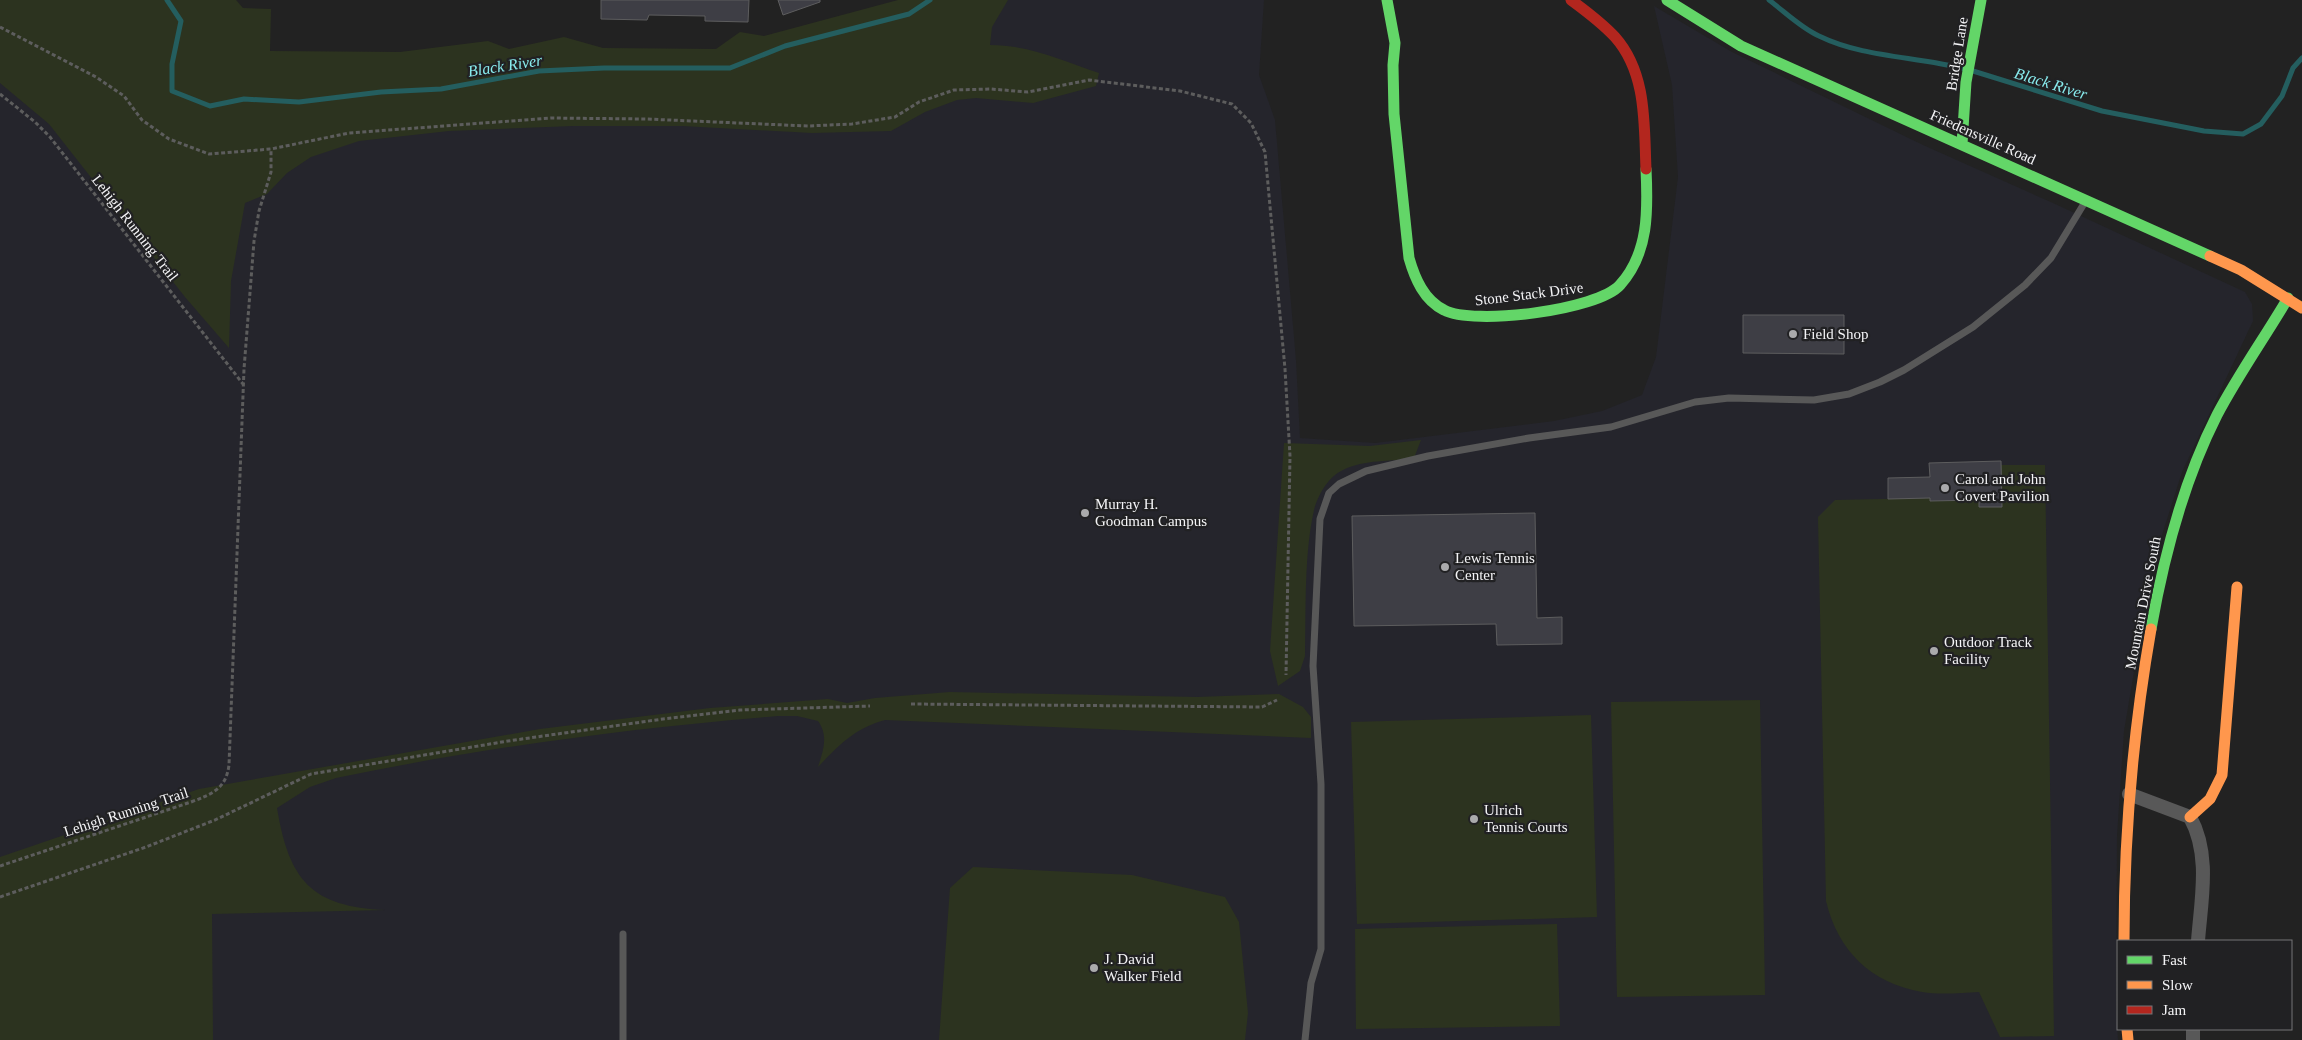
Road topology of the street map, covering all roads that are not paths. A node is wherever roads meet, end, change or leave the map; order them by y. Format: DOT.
graph roads {
  1 [pos="1387,0"];
  2 [pos="1571,0"];
  3 [pos="1667,0"];
  4 [pos="1981,0"];
  5 [pos="1962,144"];
  6 [pos="2086,200"];
  7 [pos="2291,296"];
  8 [pos="2302,308"];
  9 [pos="2237,586"];
  10 [pos="2129,794"];
  11 [pos="2190,817"];
  12 [pos="623,934"];
  13 [pos="2124,940"];
  14 [pos="2198,940"];
  15 [pos="623,1040"];
  16 [pos="1305,1040"];
  1 -- 2 [label="street, Stone Stack Drive"];
  3 -- 5 [label="street, Friedensville Road"];
  4 -- 5 [label="street, Bridge Lane"];
  5 -- 6 [label="street, Friedensville Road"];
  6 -- 7 [label="street, Friedensville Road"];
  6 -- 16 [label="lane"];
  7 -- 8 [label="street, Friedensville Road"];
  7 -- 10 [label="street, Mountain Drive South"];
  9 -- 11 [label="street"];
  10 -- 11 [label="street"];
  10 -- 13 [label="street, Mountain Drive South"];
  11 -- 14 [label="street"];
  12 -- 15 [label="lane"];
}
